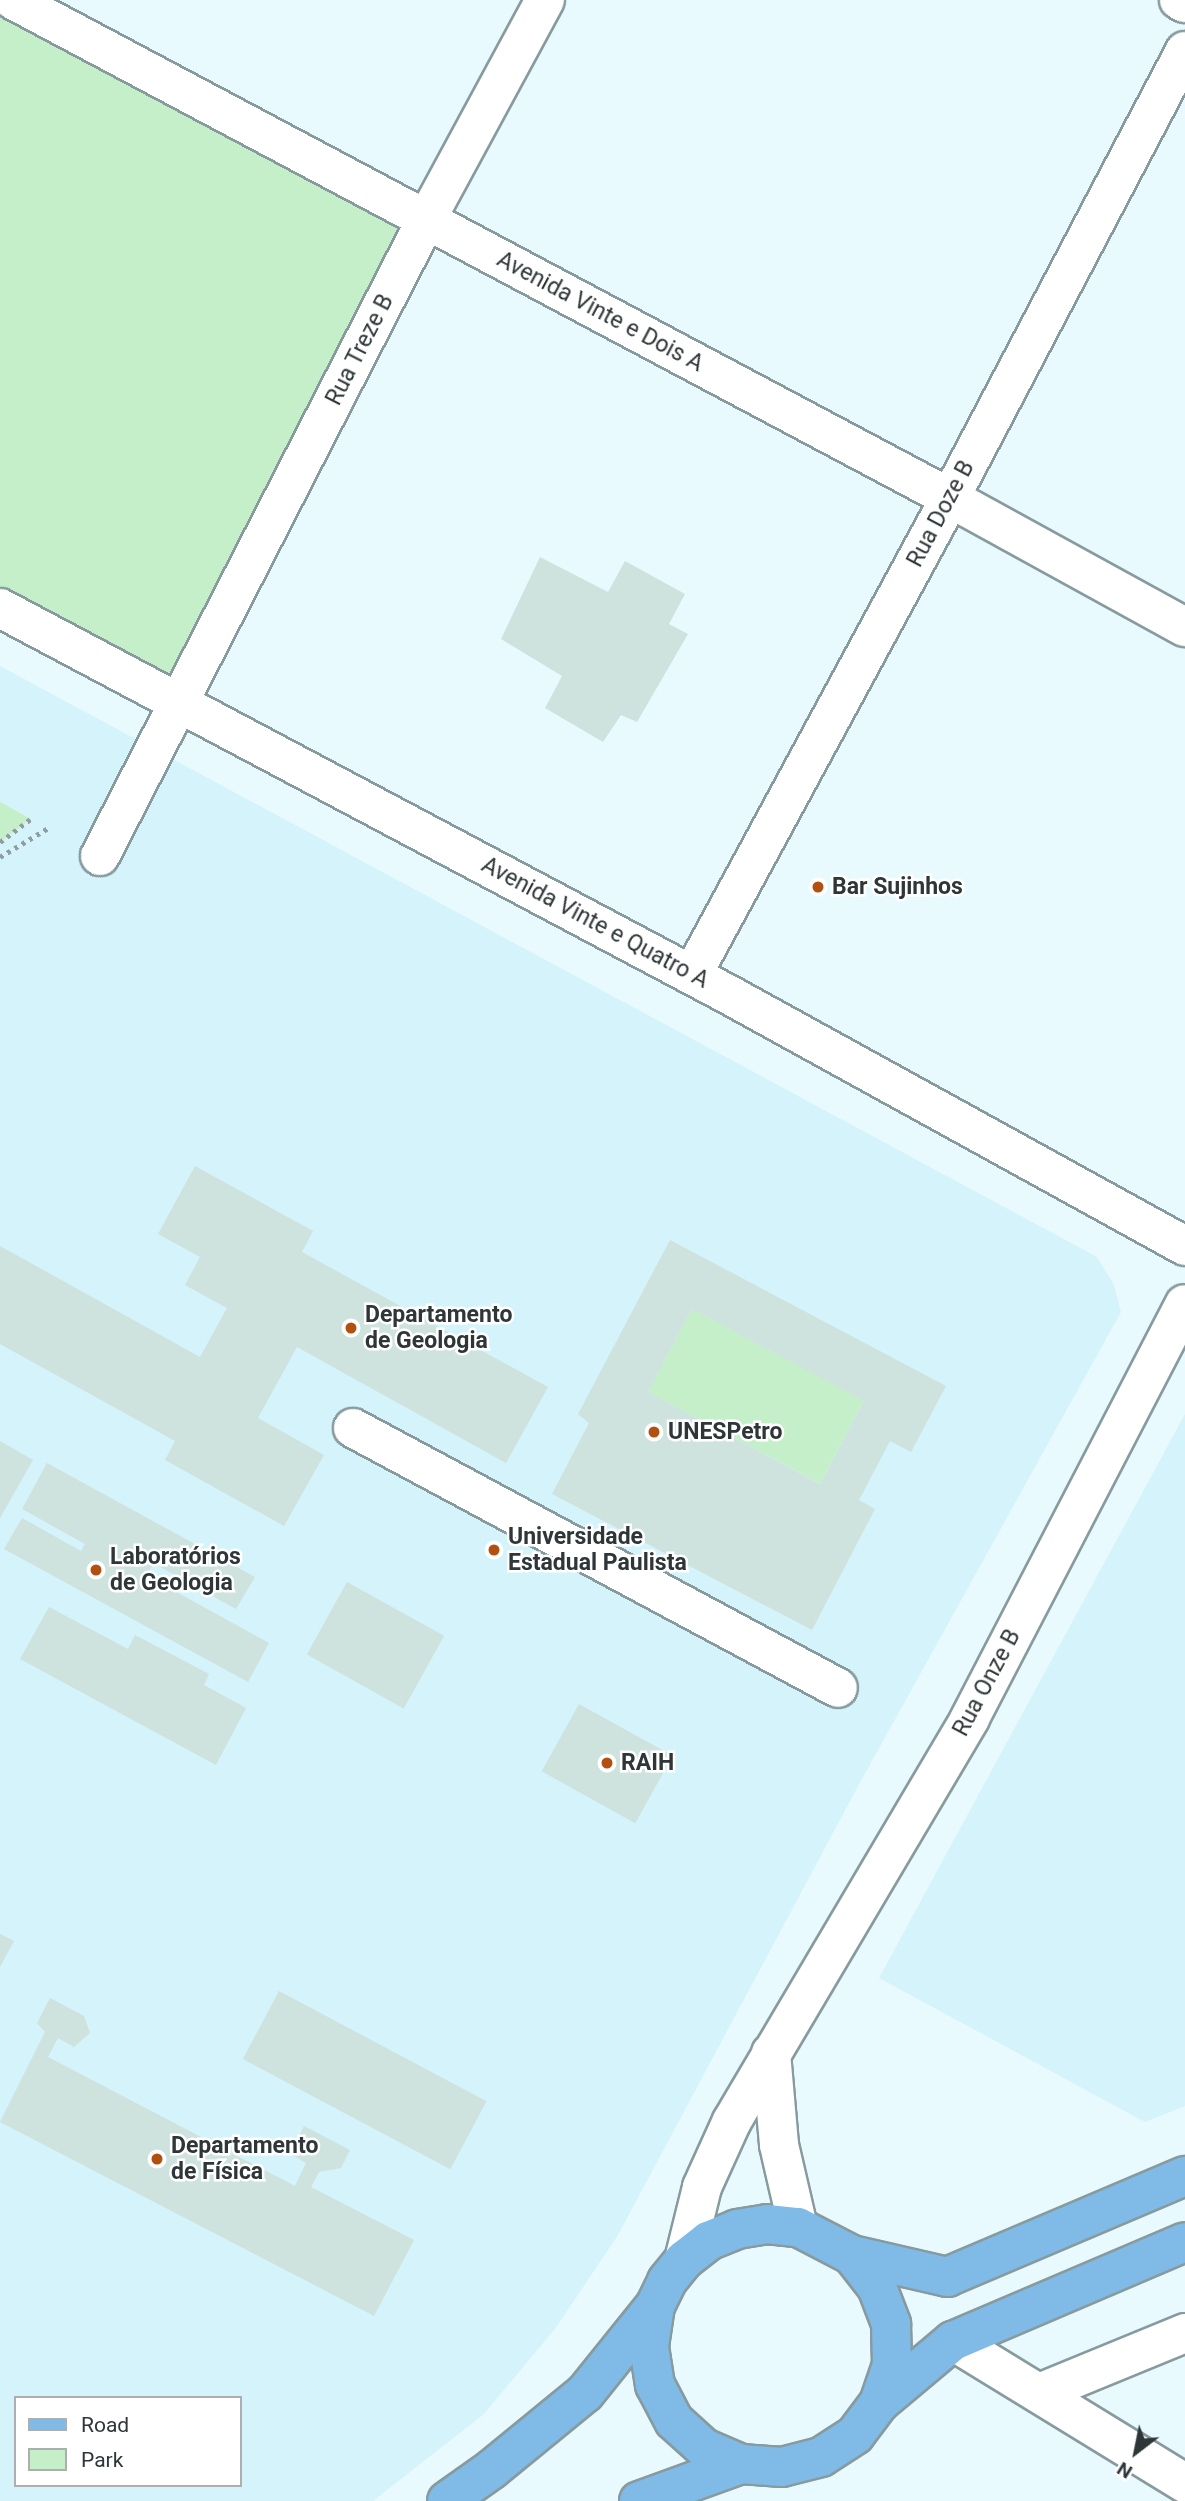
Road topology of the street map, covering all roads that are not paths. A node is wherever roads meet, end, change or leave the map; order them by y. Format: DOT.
graph roads {
  1 [pos="13,0"];
  2 [pos="545,0"];
  3 [pos="1179,0"];
  4 [pos="1185,3"];
  5 [pos="1185,51"];
  6 [pos="426,220"];
  7 [pos="950,498"];
  8 [pos="0,608"];
  9 [pos="1185,627"];
  10 [pos="180,703"];
  11 [pos="100,856"];
  12 [pos="692,975"];
  13 [pos="1185,1246"];
  14 [pos="1185,1304"];
  15 [pos="353,1429"];
  16 [pos="838,1688"];
  17 [pos="771,2053"];
  18 [pos="1185,2176"];
  19 [pos="798,2227"];
  20 [pos="1185,2242"];
  21 [pos="852,2255"];
  22 [pos="684,2260"];
  23 [pos="655,2306"];
  24 [pos="1185,2333"];
  25 [pos="953,2341"];
  26 [pos="1039,2393"];
  27 [pos="879,2403"];
  28 [pos="741,2464"];
  29 [pos="1185,2483"];
  30 [pos="447,2501"];
  31 [pos="639,2501"];
  1 -- 6 [label="street, Avenida Vinte e Dois A"];
  2 -- 6 [label="street, Rua Treze B"];
  3 -- 4 [label="street"];
  5 -- 7 [label="street, Rua Doze B"];
  6 -- 7 [label="street, Avenida Vinte e Dois A"];
  6 -- 10 [label="street, Rua Treze B"];
  7 -- 9 [label="street, Avenida Vinte e Dois A"];
  7 -- 12 [label="street, Rua Doze B"];
  8 -- 10 [label="street, Avenida Vinte e Quatro A"];
  10 -- 11 [label="street, Rua Treze B"];
  10 -- 12 [label="street, Avenida Vinte e Quatro A"];
  12 -- 13 [label="street, Avenida Vinte e Quatro A"];
  14 -- 17 [label="street, Rua Onze B"];
  15 -- 16 [label="street"];
  17 -- 19 [label="street"];
  17 -- 22 [label="street, Rua Onze B"];
  18 -- 21 [label="main road"];
  19 -- 21 [label="main road"];
  19 -- 22 [label="main road"];
  20 -- 25 [label="main road"];
  21 -- 27 [label="main road"];
  22 -- 23 [label="main road"];
  23 -- 28 [label="main road"];
  23 -- 30 [label="main road"];
  24 -- 26 [label="street"];
  25 -- 26 [label="street"];
  25 -- 27 [label="main road"];
  26 -- 29 [label="street"];
  27 -- 28 [label="main road"];
  28 -- 31 [label="main road"];
}
